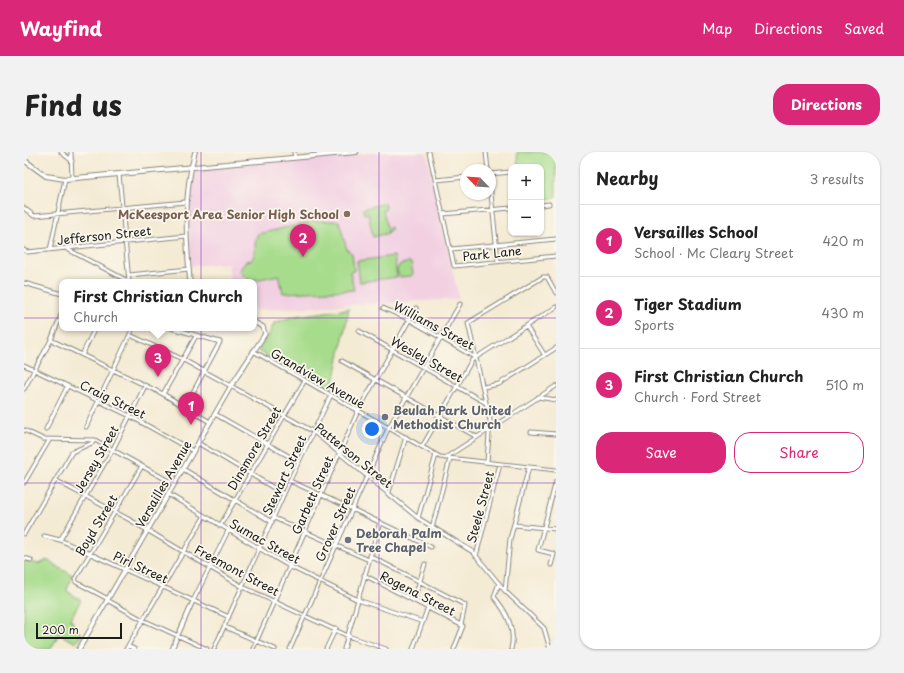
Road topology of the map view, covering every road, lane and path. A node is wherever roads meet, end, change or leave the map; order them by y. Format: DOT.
graph roads {
  1 [pos="29,152"];
  2 [pos="61,152"];
  3 [pos="71,152"];
  4 [pos="195,152"];
  5 [pos="294,152"];
  6 [pos="356,152"];
  7 [pos="429,152"];
  8 [pos="486,152"];
  9 [pos="295,158"];
  10 [pos="24,159"];
  11 [pos="72,161"];
  12 [pos="487,164"];
  13 [pos="192,167"];
  14 [pos="508,172"];
  15 [pos="496,173"];
  16 [pos="119,174"];
  17 [pos="460,178"];
  18 [pos="65,179"];
  19 [pos="72,179"];
  20 [pos="436,180"];
  21 [pos="492,200"];
  22 [pos="186,202"];
  23 [pos="549,204"];
  24 [pos="544,205"];
  25 [pos="24,208"];
  26 [pos="122,208"];
  27 [pos="508,208"];
  28 [pos="493,209"];
  29 [pos="443,214"];
  30 [pos="57,216"];
  31 [pos="186,236"];
  32 [pos="556,239"];
  33 [pos="126,242"];
  34 [pos="496,244"];
  35 [pos="67,249"];
  36 [pos="451,249"];
  37 [pos="24,250"];
  38 [pos="50,250"];
  39 [pos="556,256"];
  40 [pos="498,262"];
  41 [pos="189,269"];
  42 [pos="128,275"];
  43 [pos="123,279"];
  44 [pos="129,279"];
  45 [pos="190,279"];
  46 [pos="24,283"];
  47 [pos="59,293"];
  48 [pos="556,293"];
  49 [pos="460,304"];
  50 [pos="556,307"];
  51 [pos="383,308"];
  52 [pos="416,308"];
  53 [pos="59,320"];
  54 [pos="410,320"];
  55 [pos="257,324"];
  56 [pos="526,326"];
  57 [pos="94,331"];
  58 [pos="132,331"];
  59 [pos="180,331"];
  60 [pos="359,331"];
  61 [pos="130,335"];
  62 [pos="196,336"];
  63 [pos="440,338"];
  64 [pos="51,340"];
  65 [pos="556,348"];
  66 [pos="392,350"];
  67 [pos="253,351"];
  68 [pos="544,354"];
  69 [pos="82,355"];
  70 [pos="476,358"];
  71 [pos="182,359"];
  72 [pos="342,361"];
  73 [pos="24,364"];
  74 [pos="423,367"];
  75 [pos="36,370"];
  76 [pos="113,370"];
  77 [pos="204,372"];
  78 [pos="305,380"];
  79 [pos="376,380"];
  80 [pos="144,386"];
  81 [pos="231,386"];
  82 [pos="457,386"];
  83 [pos="556,386"];
  84 [pos="68,387"];
  85 [pos="483,387"];
  86 [pos="24,389"];
  87 [pos="163,394"];
  88 [pos="331,396"];
  89 [pos="406,398"];
  90 [pos="538,398"];
  91 [pos="556,400"];
  92 [pos="98,401"];
  93 [pos="486,403"];
  94 [pos="185,407"];
  95 [pos="358,411"];
  96 [pos="215,414"];
  97 [pos="130,416"];
  98 [pos="284,416"];
  99 [pos="440,416"];
  100 [pos="210,422"];
  101 [pos="86,427"];
  102 [pos="490,428"];
  103 [pos="46,429"];
  104 [pos="388,429"];
  105 [pos="24,431"];
  106 [pos="314,432"];
  107 [pos="531,432"];
  108 [pos="556,434"];
  109 [pos="477,437"];
  110 [pos="406,438"];
  111 [pos="50,439"];
  112 [pos="95,440"];
  113 [pos="198,443"];
  114 [pos="267,444"];
  115 [pos="422,447"];
  116 [pos="113,449"];
  117 [pos="193,451"];
  118 [pos="340,453"];
  119 [pos="436,455"];
  120 [pos="445,458"];
  121 [pos="450,459"];
  122 [pos="299,462"];
  123 [pos="487,462"];
  124 [pos="500,464"];
  125 [pos="142,466"];
  126 [pos="529,467"];
  127 [pos="183,469"];
  128 [pos="556,470"];
  129 [pos="250,474"];
  130 [pos="367,475"];
  131 [pos="55,480"];
  132 [pos="290,481"];
  133 [pos="556,481"];
  134 [pos="24,484"];
  135 [pos="174,484"];
  136 [pos="168,494"];
  137 [pos="284,494"];
  138 [pos="321,495"];
  139 [pos="388,495"];
  140 [pos="84,497"];
  141 [pos="235,500"];
  142 [pos="352,509"];
  143 [pos="115,512"];
  144 [pos="204,517"];
  145 [pos="274,518"];
  146 [pos="418,518"];
  147 [pos="272,522"];
  148 [pos="380,522"];
  149 [pos="514,525"];
  150 [pos="220,526"];
  151 [pos="432,528"];
  152 [pos="544,528"];
  153 [pos="556,529"];
  154 [pos="147,530"];
  155 [pos="228,531"];
  156 [pos="305,531"];
  157 [pos="24,534"];
  158 [pos="44,536"];
  159 [pos="60,540"];
  160 [pos="336,546"];
  161 [pos="430,547"];
  162 [pos="260,550"];
  163 [pos="183,551"];
  164 [pos="90,554"];
  165 [pos="370,556"];
  166 [pos="476,556"];
  167 [pos="24,558"];
  168 [pos="31,560"];
  169 [pos="369,560"];
  170 [pos="425,564"];
  171 [pos="551,565"];
  172 [pos="289,566"];
  173 [pos="210,568"];
  174 [pos="124,570"];
  175 [pos="364,575"];
  176 [pos="320,581"];
  177 [pos="420,581"];
  178 [pos="499,583"];
  179 [pos="162,586"];
  180 [pos="243,587"];
  181 [pos="505,591"];
  182 [pos="107,599"];
  183 [pos="358,600"];
  184 [pos="414,600"];
  185 [pos="193,601"];
  186 [pos="274,601"];
  187 [pos="428,607"];
  188 [pos="305,615"];
  189 [pos="229,617"];
  190 [pos="143,620"];
  191 [pos="423,622"];
  192 [pos="462,625"];
  193 [pos="225,626"];
  194 [pos="336,628"];
  195 [pos="178,636"];
  196 [pos="348,636"];
  197 [pos="256,641"];
  198 [pos="127,648"];
  199 [pos="78,649"];
  200 [pos="134,649"];
  201 [pos="172,649"];
  202 [pos="207,649"];
  203 [pos="214,649"];
  204 [pos="252,649"];
  205 [pos="275,649"];
  206 [pos="290,649"];
  207 [pos="326,649"];
  208 [pos="344,649"];
  209 [pos="386,649"];
  210 [pos="413,649"];
  211 [pos="454,649"];
  212 [pos="512,649"];
  213 [pos="550,649"];
  1 -- 10 [label="street"];
  2 -- 11 [label="street"];
  3 -- 11 [label="street"];
  4 -- 13 [label="street"];
  5 -- 9 [label="street"];
  6 -- 9 [label="main road"];
  7 -- 20 [label="street"];
  8 -- 12 [label="street"];
  9 -- 13 [label="main road"];
  10 -- 18 [label="main road"];
  11 -- 19 [label="street"];
  13 -- 16 [label="main road"];
  13 -- 22 [label="street"];
  14 -- 15 [label="street"];
  16 -- 19 [label="main road"];
  16 -- 26 [label="street"];
  17 -- 20 [label="street"];
  18 -- 19 [label="main road"];
  18 -- 30 [label="street"];
  20 -- 29 [label="street"];
  21 -- 28 [label="street"];
  22 -- 26 [label="street"];
  22 -- 31 [label="street"];
  23 -- 24 [label="street"];
  25 -- 30 [label="street"];
  26 -- 30 [label="street"];
  26 -- 33 [label="street"];
  27 -- 28 [label="street"];
  28 -- 29 [label="street"];
  28 -- 34 [label="street"];
  29 -- 36 [label="street"];
  30 -- 38 [label="street"];
  31 -- 33 [label="street, Jefferson Street"];
  31 -- 41 [label="street"];
  32 -- 34 [label="street"];
  33 -- 35 [label="street, Jefferson Street"];
  33 -- 42 [label="street"];
  34 -- 36 [label="street"];
  34 -- 40 [label="street"];
  35 -- 38 [label="street, Jefferson Street"];
  35 -- 43 [label="street"];
  36 -- 40 [label="street, Park Lane"];
  37 -- 38 [label="street, Jefferson Street"];
  39 -- 40 [label="street, Park Lane"];
  41 -- 42 [label="street"];
  41 -- 45 [label="street"];
  42 -- 44 [label="street"];
  46 -- 47 [label="street"];
  48 -- 70 [label="street"];
  49 -- 63 [label="street, Grover Street"];
  50 -- 56 [label="street"];
  51 -- 54 [label="street, Williams Street"];
  52 -- 54 [label="street, Garbett Street"];
  53 -- 64 [label="street"];
  54 -- 63 [label="street, Williams Street"];
  54 -- 66 [label="street, Garbett Street"];
  55 -- 67 [label="street, Versailles Avenue"];
  56 -- 68 [label="street"];
  56 -- 70 [label="street"];
  57 -- 69 [label="street"];
  58 -- 61 [label="street"];
  59 -- 62 [label="street"];
  60 -- 66 [label="street, Wesley Street"];
  61 -- 71 [label="street, Patterson Street"];
  61 -- 76 [label="street"];
  62 -- 71 [label="street"];
  62 -- 77 [label="street"];
  63 -- 70 [label="street, Williams Street"];
  63 -- 74 [label="street, Grover Street"];
  64 -- 69 [label="street"];
  64 -- 75 [label="street"];
  65 -- 68 [label="street"];
  66 -- 74 [label="street, Wesley Street"];
  66 -- 79 [label="street, Garbett Street"];
  67 -- 78 [label="street, Grandview Avenue"];
  67 -- 81 [label="street, Versailles Avenue"];
  68 -- 85 [label="street"];
  69 -- 76 [label="street"];
  70 -- 82 [label="street"];
  70 -- 85 [label="street"];
  71 -- 77 [label="street, Patterson Street"];
  71 -- 87 [label="street"];
  72 -- 79 [label="street"];
  73 -- 75 [label="street, Craig Street"];
  74 -- 82 [label="street, Wesley Street"];
  74 -- 89 [label="street, Grover Street"];
  75 -- 84 [label="street, Craig Street"];
  75 -- 86 [label="street"];
  76 -- 80 [label="street"];
  76 -- 92 [label="street"];
  77 -- 81 [label="street, Patterson Street"];
  77 -- 94 [label="street"];
  78 -- 88 [label="street, Grandview Avenue"];
  78 -- 98 [label="street, Dinsmore Street"];
  79 -- 89 [label="street"];
  79 -- 95 [label="street, Garbett Street"];
  80 -- 87 [label="street"];
  80 -- 97 [label="street, Jersey Street"];
  81 -- 96 [label="street, Versailles Avenue"];
  81 -- 98 [label="street, Patterson Street"];
  82 -- 93 [label="street, Wesley Street"];
  82 -- 99 [label="street"];
  83 -- 90 [label="street"];
  84 -- 92 [label="street, Craig Street"];
  84 -- 103 [label="street"];
  85 -- 93 [label="street"];
  87 -- 94 [label="street"];
  88 -- 95 [label="street, Grandview Avenue"];
  88 -- 106 [label="street, Stewart Street"];
  89 -- 99 [label="street"];
  89 -- 104 [label="street, Grover Street"];
  90 -- 91 [label="street"];
  90 -- 102 [label="street"];
  92 -- 97 [label="street, Craig Street"];
  92 -- 101 [label="street"];
  93 -- 102 [label="street"];
  94 -- 100 [label="street"];
  95 -- 104 [label="street, Grandview Avenue"];
  95 -- 118 [label="street, Garbett Street"];
  96 -- 100 [label="street, Versailles Avenue"];
  96 -- 114 [label="street"];
  97 -- 116 [label="street, Jersey Street"];
  97 -- 117 [label="street, Craig Street"];
  98 -- 106 [label="street, Patterson Street"];
  98 -- 114 [label="street, Dinsmore Street"];
  99 -- 109 [label="street"];
  99 -- 115 [label="street"];
  100 -- 113 [label="street, Versailles Avenue"];
  102 -- 109 [label="street"];
  102 -- 123 [label="street"];
  104 -- 110 [label="street, Grandview Avenue"];
  104 -- 130 [label="street, Grover Street"];
  105 -- 111 [label="street"];
  106 -- 118 [label="street, Patterson Street"];
  106 -- 122 [label="street, Stewart Street"];
  107 -- 108 [label="street"];
  109 -- 120 [label="street"];
  110 -- 115 [label="street, Grandview Avenue"];
  110 -- 139 [label="street"];
  111 -- 112 [label="street"];
  111 -- 134 [label="street"];
  112 -- 116 [label="street"];
  112 -- 131 [label="street"];
  113 -- 117 [label="street, Versailles Avenue"];
  113 -- 129 [label="street"];
  114 -- 122 [label="street"];
  114 -- 129 [label="street, Dinsmore Street"];
  115 -- 119 [label="street, Grandview Avenue"];
  116 -- 125 [label="street"];
  116 -- 140 [label="street, Jersey Street"];
  117 -- 127 [label="street, Versailles Avenue"];
  118 -- 130 [label="street, Patterson Street"];
  118 -- 138 [label="street, Garbett Street"];
  119 -- 120 [label="street, Grandview Avenue"];
  119 -- 146 [label="street"];
  120 -- 121 [label="street, Grandview Avenue"];
  121 -- 123 [label="street, Grandview Avenue"];
  121 -- 151 [label="street"];
  122 -- 132 [label="street, Stewart Street"];
  123 -- 124 [label="street, Grandview Avenue"];
  124 -- 126 [label="street, Grandview Avenue"];
  124 -- 166 [label="street, Steele Street"];
  125 -- 135 [label="street"];
  125 -- 143 [label="street, Boyd Street"];
  126 -- 128 [label="street, Grandview Avenue"];
  126 -- 149 [label="street"];
  127 -- 135 [label="street, Versailles Avenue"];
  127 -- 141 [label="street"];
  129 -- 137 [label="street"];
  129 -- 141 [label="street, Dinsmore Street"];
  130 -- 139 [label="street, Patterson Street"];
  130 -- 142 [label="street, Grover Street"];
  131 -- 140 [label="street, Freemont Street"];
  131 -- 157 [label="street"];
  132 -- 137 [label="street, Stewart Street"];
  132 -- 138 [label="street"];
  133 -- 152 [label="street"];
  135 -- 136 [label="street, Versailles Avenue"];
  136 -- 144 [label="street, Sumac Street"];
  136 -- 154 [label="street, Versailles Avenue"];
  137 -- 145 [label="street, Stewart Street"];
  138 -- 142 [label="street"];
  138 -- 156 [label="street, Garbett Street"];
  139 -- 146 [label="street, Patterson Street"];
  140 -- 143 [label="street, Freemont Street"];
  140 -- 159 [label="street, Jersey Street"];
  141 -- 147 [label="street"];
  141 -- 150 [label="street, Dinsmore Street"];
  142 -- 148 [label="street"];
  142 -- 160 [label="street, Grover Street"];
  143 -- 154 [label="street, Freemont Street"];
  143 -- 164 [label="street, Boyd Street"];
  144 -- 150 [label="street, Sumac Street"];
  144 -- 163 [label="street"];
  145 -- 147 [label="street, Stewart Street"];
  145 -- 156 [label="street"];
  146 -- 151 [label="street, Patterson Street"];
  147 -- 162 [label="street, Stewart Street"];
  148 -- 161 [label="street"];
  148 -- 165 [label="street"];
  149 -- 152 [label="street"];
  149 -- 181 [label="street"];
  150 -- 155 [label="street, Sumac Street"];
  151 -- 166 [label="street, Patterson Street"];
  152 -- 153 [label="street"];
  152 -- 171 [label="street"];
  154 -- 163 [label="street, Freemont Street"];
  154 -- 174 [label="street, Versailles Avenue"];
  155 -- 162 [label="street, Sumac Street"];
  155 -- 173 [label="street"];
  156 -- 160 [label="street"];
  156 -- 172 [label="street, Garbett Street"];
  158 -- 159 [label="street, Pirl Street"];
  159 -- 164 [label="street, Pirl Street"];
  160 -- 169 [label="street"];
  160 -- 176 [label="street, Grover Street"];
  162 -- 172 [label="street, Sumac Street"];
  162 -- 180 [label="street, Stewart Street"];
  163 -- 173 [label="street, Freemont Street"];
  163 -- 179 [label="street"];
  164 -- 174 [label="street, Pirl Street"];
  164 -- 182 [label="street, Boyd Street"];
  165 -- 169 [label="street"];
  165 -- 177 [label="street"];
  166 -- 178 [label="street, Patterson Street"];
  167 -- 168 [label="street"];
  169 -- 175 [label="street"];
  170 -- 177 [label="street"];
  172 -- 176 [label="street, Sumac Street"];
  172 -- 186 [label="street, Garbett Street"];
  173 -- 180 [label="street, Freemont Street"];
  173 -- 185 [label="street"];
  174 -- 179 [label="street, Pirl Street"];
  174 -- 182 [label="street, Versailles Avenue"];
  175 -- 183 [label="street"];
  175 -- 184 [label="street, Rogena Street"];
  176 -- 183 [label="street, Sumac Street"];
  176 -- 188 [label="street, Grover Street"];
  177 -- 184 [label="street"];
  177 -- 192 [label="street"];
  178 -- 181 [label="street, Patterson Street"];
  178 -- 212 [label="street"];
  179 -- 185 [label="street, Pirl Street"];
  179 -- 190 [label="street"];
  180 -- 186 [label="street, Freemont Street"];
  180 -- 189 [label="street, Stewart Street"];
  181 -- 213 [label="street, Patterson Street"];
  182 -- 190 [label="street"];
  182 -- 199 [label="street, Versailles Avenue"];
  183 -- 191 [label="street, Sumac Street"];
  183 -- 196 [label="street"];
  184 -- 187 [label="street, Rogena Street"];
  185 -- 189 [label="street, Pirl Street"];
  185 -- 195 [label="street"];
  186 -- 188 [label="street, Freemont Street"];
  186 -- 197 [label="street, Garbett Street"];
  187 -- 191 [label="street"];
  187 -- 192 [label="street, Rogena Street"];
  188 -- 194 [label="street, Freemont Street"];
  188 -- 206 [label="street, Grover Street"];
  189 -- 193 [label="street, Stewart Street"];
  190 -- 195 [label="street"];
  190 -- 198 [label="street"];
  191 -- 210 [label="street"];
  192 -- 211 [label="street"];
  193 -- 197 [label="street"];
  193 -- 203 [label="street, Stewart Street"];
  194 -- 196 [label="street, Freemont Street"];
  194 -- 207 [label="street"];
  195 -- 201 [label="street"];
  195 -- 202 [label="street"];
  196 -- 208 [label="street"];
  196 -- 209 [label="street, Freemont Street"];
  197 -- 204 [label="street, Garbett Street"];
  197 -- 205 [label="street"];
  198 -- 200 [label="street"];
}
